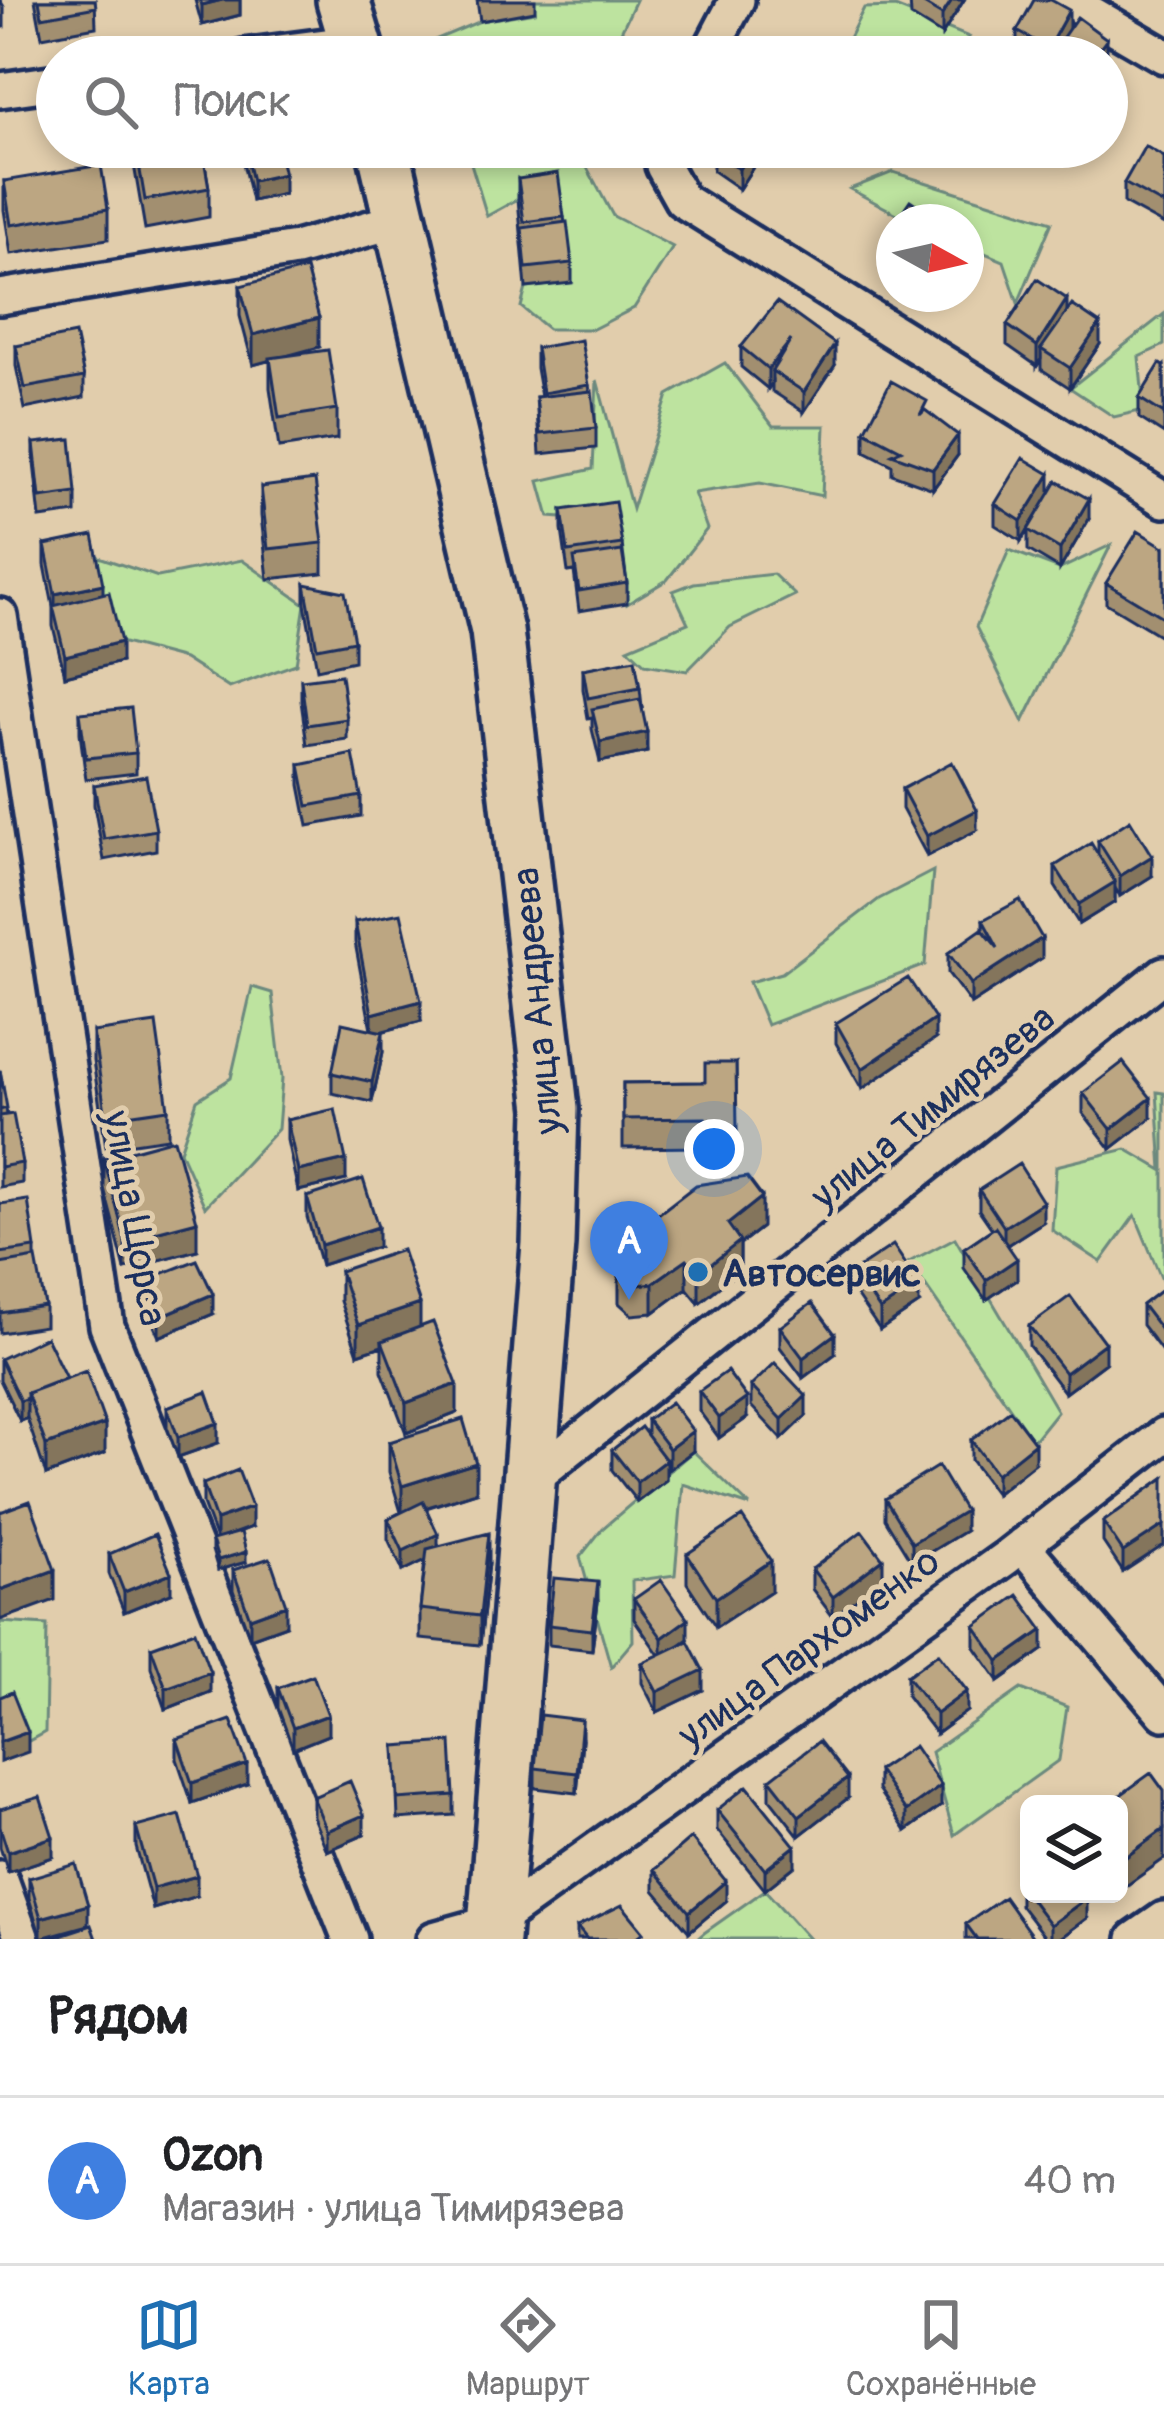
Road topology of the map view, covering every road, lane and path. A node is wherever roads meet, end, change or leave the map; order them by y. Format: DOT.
graph roads {
  1 [pos="737,0"];
  2 [pos="1068,0"];
  3 [pos="717,36"];
  4 [pos="1164,56"];
  5 [pos="36,85"];
  6 [pos="0,90"];
  7 [pos="389,168"];
  8 [pos="664,168"];
  9 [pos="402,219"];
  10 [pos="0,297"];
  11 [pos="1164,500"];
  12 [pos="0,616"];
  13 [pos="1164,974"];
  14 [pos="1164,1435"];
  15 [pos="527,1483"];
  16 [pos="1022,1545"];
  17 [pos="1164,1713"];
  18 [pos="0,1878"];
  19 [pos="1164,1918"];
  20 [pos="494,1930"];
  21 [pos="22,1939"];
  22 [pos="350,1939"];
  23 [pos="434,1939"];
  24 [pos="1135,1939"];
  1 -- 3 [label="street"];
  2 -- 4 [label="street"];
  5 -- 6 [label="street"];
  7 -- 9 [label="main road, улица Андреева"];
  8 -- 11 [label="street"];
  9 -- 10 [label="street"];
  9 -- 15 [label="main road, улица Андреева"];
  12 -- 22 [label="street, улица Щорса"];
  13 -- 15 [label="street, улица Тимирязева"];
  14 -- 16 [label="street, улица Пархоменко"];
  15 -- 20 [label="main road, улица Андреева"];
  16 -- 17 [label="street"];
  16 -- 20 [label="street, улица Пархоменко"];
  18 -- 21 [label="street"];
  19 -- 24 [label="street"];
  20 -- 23 [label="street"];
}
